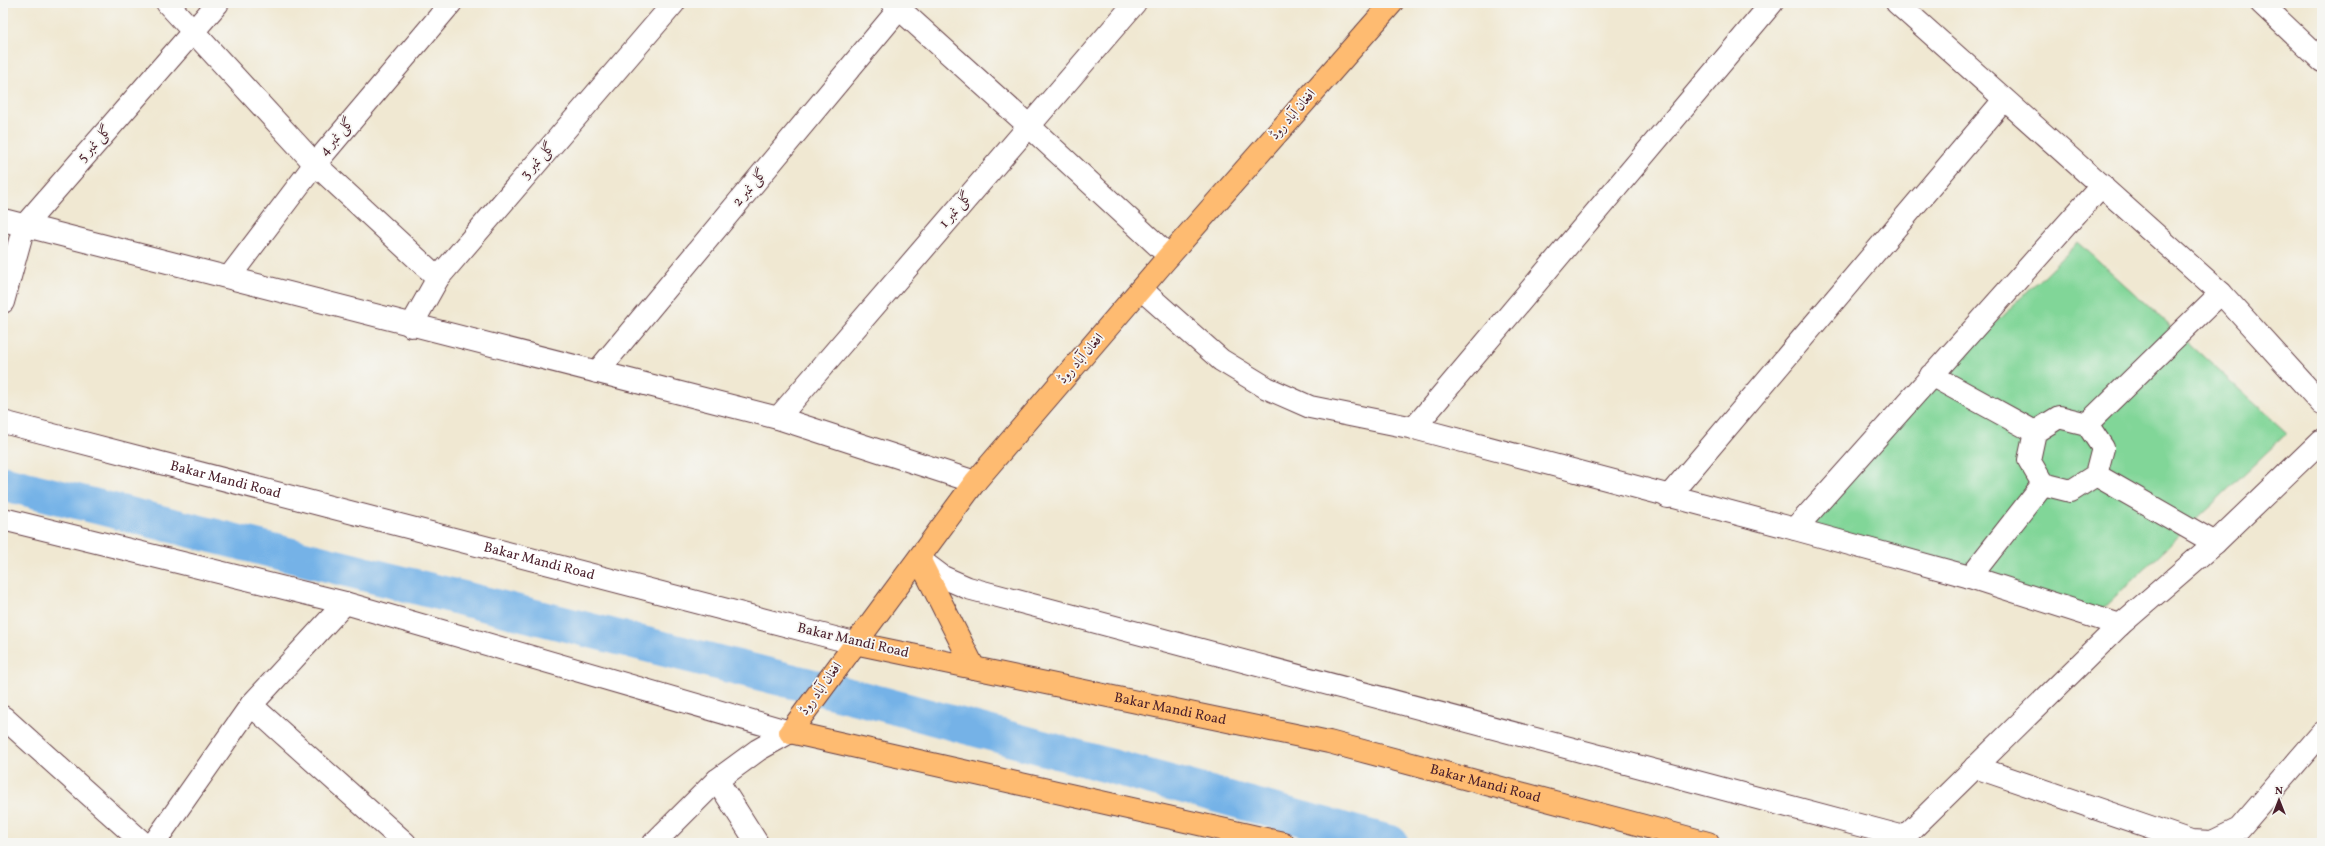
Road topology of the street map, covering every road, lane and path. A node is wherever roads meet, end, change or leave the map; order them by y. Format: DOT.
graph roads {
  1 [pos="167,3"];
  2 [pos="218,3"];
  3 [pos="451,3"];
  4 [pos="674,3"];
  5 [pos="1135,3"];
  6 [pos="1392,3"];
  7 [pos="1772,3"];
  8 [pos="1897,3"];
  9 [pos="2261,3"];
  10 [pos="898,5"];
  11 [pos="194,30"];
  12 [pos="2322,61"];
  13 [pos="2004,100"];
  14 [pos="1028,125"];
  15 [pos="315,164"];
  16 [pos="2102,185"];
  17 [pos="3,220"];
  18 [pos="24,226"];
  19 [pos="1169,256"];
  20 [pos="230,276"];
  21 [pos="438,278"];
  22 [pos="1141,289"];
  23 [pos="2221,293"];
  24 [pos="3,302"];
  25 [pos="412,326"];
  26 [pos="597,372"];
  27 [pos="1931,375"];
  28 [pos="2322,404"];
  29 [pos="778,418"];
  30 [pos="3,422"];
  31 [pos="2087,424"];
  32 [pos="1414,428"];
  33 [pos="2035,432"];
  34 [pos="2322,440"];
  35 [pos="2096,476"];
  36 [pos="975,482"];
  37 [pos="2043,484"];
  38 [pos="1668,497"];
  39 [pos="3,519"];
  40 [pos="1795,529"];
  41 [pos="2216,543"];
  42 [pos="919,559"];
  43 [pos="1970,578"];
  44 [pos="345,603"];
  45 [pos="2120,625"];
  46 [pos="854,643"];
  47 [pos="974,668"];
  48 [pos="251,705"];
  49 [pos="3,717"];
  50 [pos="795,725"];
  51 [pos="2322,733"];
  52 [pos="1975,768"];
  53 [pos="717,780"];
  54 [pos="1901,840"];
  55 [pos="142,843"];
  56 [pos="154,843"];
  57 [pos="405,843"];
  58 [pos="654,843"];
  59 [pos="757,843"];
  60 [pos="1283,843"];
  61 [pos="1708,843"];
  1 -- 11 [label="street"];
  2 -- 11 [label="street, گلی نمبر 5"];
  3 -- 15 [label="street, گلی نمبر 4"];
  4 -- 21 [label="street, گلی نمبر 3"];
  5 -- 14 [label="street, گلی نمبر 1"];
  6 -- 19 [label="main road, افغان آباد روڈ"];
  7 -- 32 [label="street"];
  8 -- 13 [label="street"];
  9 -- 12 [label="street"];
  10 -- 14 [label="street"];
  10 -- 26 [label="street, گلی نمبر 2"];
  11 -- 15 [label="street"];
  11 -- 18 [label="street, گلی نمبر 5"];
  13 -- 16 [label="street"];
  13 -- 38 [label="street"];
  14 -- 19 [label="street"];
  14 -- 29 [label="street, گلی نمبر 1"];
  15 -- 20 [label="street, گلی نمبر 4"];
  15 -- 21 [label="street"];
  16 -- 23 [label="street"];
  16 -- 27 [label="street"];
  17 -- 18 [label="street"];
  18 -- 20 [label="street"];
  18 -- 24 [label="street, گلی نمبر 5"];
  19 -- 22 [label="main road, افغان آباد روڈ"];
  20 -- 25 [label="street"];
  21 -- 25 [label="street, گلی نمبر 3"];
  22 -- 32 [label="street"];
  22 -- 36 [label="main road, افغان آباد روڈ"];
  23 -- 28 [label="street"];
  23 -- 31 [label="street"];
  25 -- 26 [label="street"];
  26 -- 29 [label="street"];
  27 -- 33 [label="street"];
  27 -- 40 [label="street"];
  29 -- 36 [label="street"];
  30 -- 46 [label="street, Bakar Mandi Road"];
  31 -- 33 [label="street"];
  31 -- 35 [label="street"];
  32 -- 38 [label="street"];
  33 -- 37 [label="street"];
  34 -- 41 [label="street"];
  35 -- 37 [label="street"];
  35 -- 41 [label="street"];
  36 -- 42 [label="main road, افغان آباد روڈ"];
  37 -- 43 [label="street"];
  38 -- 40 [label="street"];
  39 -- 44 [label="street"];
  40 -- 43 [label="street"];
  41 -- 45 [label="street"];
  42 -- 46 [label="main road, افغان آباد روڈ"];
  42 -- 47 [label="main road"];
  42 -- 54 [label="street"];
  43 -- 45 [label="street"];
  44 -- 48 [label="street"];
  44 -- 50 [label="street"];
  45 -- 52 [label="street"];
  46 -- 47 [label="main road, Bakar Mandi Road"];
  46 -- 50 [label="main road, افغان آباد روڈ"];
  47 -- 61 [label="main road, Bakar Mandi Road"];
  48 -- 56 [label="street"];
  48 -- 57 [label="street"];
  49 -- 55 [label="street"];
  50 -- 53 [label="street"];
  50 -- 60 [label="main road"];
  51 -- 52 [label="street"];
  52 -- 54 [label="street"];
  53 -- 58 [label="street"];
  53 -- 59 [label="street"];
}
